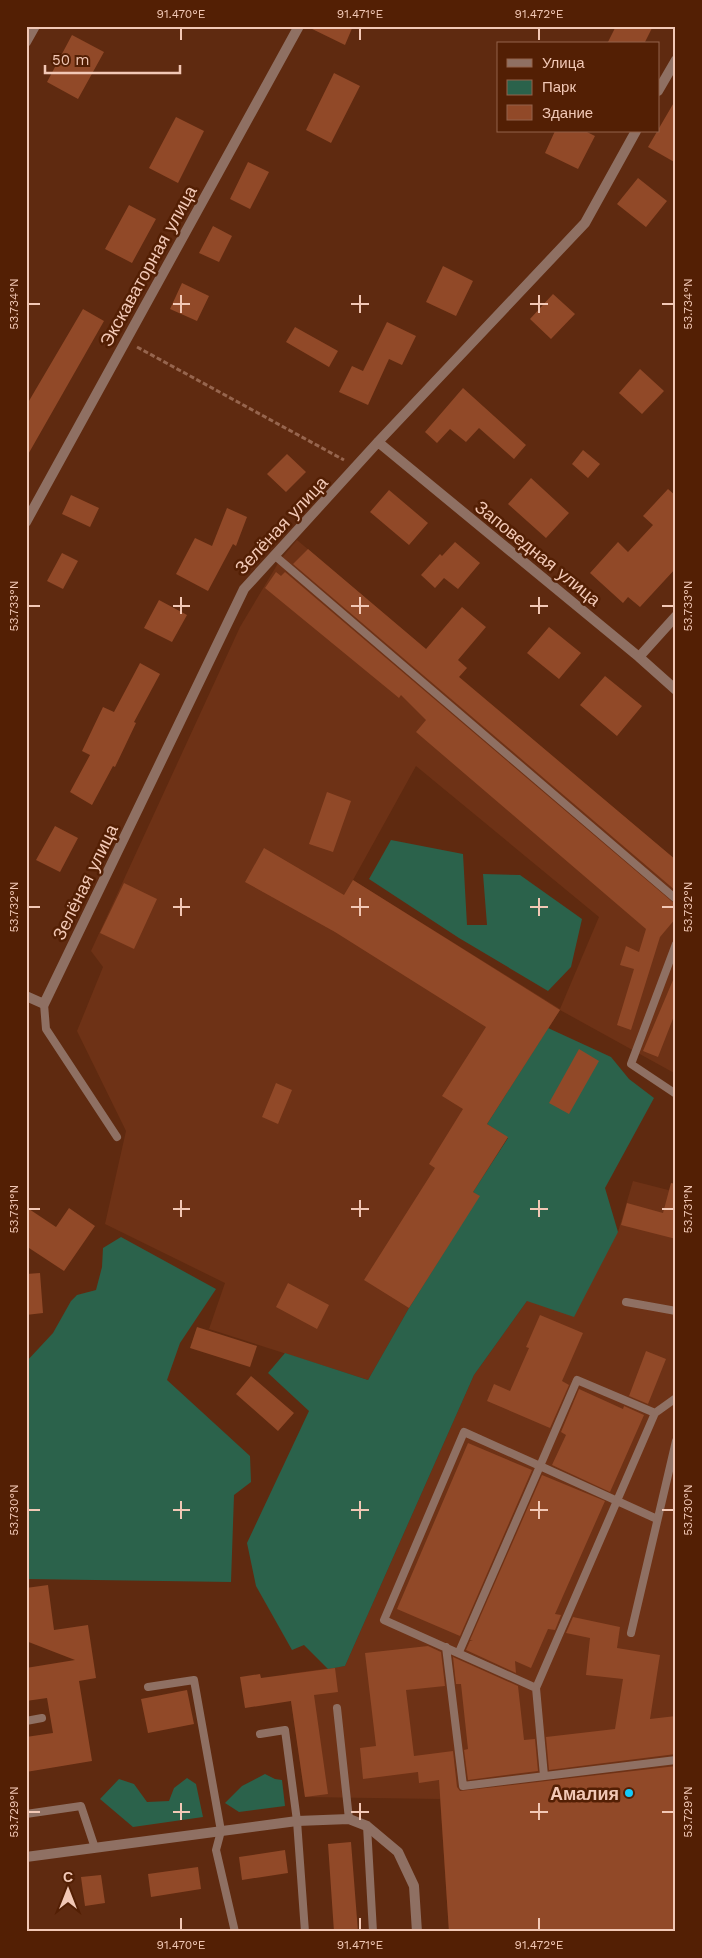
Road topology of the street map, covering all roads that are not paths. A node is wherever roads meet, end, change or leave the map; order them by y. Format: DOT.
graph roads {
  1 [pos="35,26"];
  2 [pos="299,26"];
  3 [pos="26,42"];
  4 [pos="676,60"];
  5 [pos="660,88"];
  6 [pos="635,132"];
  7 [pos="378,442"];
  8 [pos="26,522"];
  9 [pos="274,555"];
  10 [pos="676,616"];
  11 [pos="640,657"];
  12 [pos="676,690"];
  13 [pos="676,899"];
  14 [pos="676,944"];
  15 [pos="26,996"];
  16 [pos="44,1004"];
  17 [pos="676,1094"];
  18 [pos="117,1137"];
  19 [pos="626,1302"];
  20 [pos="676,1311"];
  21 [pos="676,1398"];
  22 [pos="655,1413"];
  23 [pos="676,1441"];
  24 [pos="540,1466"];
  25 [pos="617,1502"];
  26 [pos="657,1520"];
  27 [pos="630,1632"];
  28 [pos="446,1647"];
  29 [pos="459,1652"];
  30 [pos="148,1687"];
  31 [pos="536,1688"];
  32 [pos="337,1708"];
  33 [pos="42,1718"];
  34 [pos="26,1721"];
  35 [pos="260,1734"];
  36 [pos="676,1760"];
  37 [pos="544,1776"];
  38 [pos="26,1814"];
  39 [pos="349,1819"];
  40 [pos="297,1821"];
  41 [pos="367,1826"];
  42 [pos="221,1831"];
  43 [pos="95,1848"];
  44 [pos="26,1857"];
  45 [pos="235,1932"];
  46 [pos="305,1932"];
  47 [pos="373,1932"];
  48 [pos="416,1932"];
  1 -- 3 [label="street"];
  2 -- 8 [label="street, Экскаваторная улица"];
  4 -- 5 [label="street"];
  6 -- 7 [label="street, Зелёная улица"];
  7 -- 9 [label="street, Зелёная улица"];
  7 -- 11 [label="street, Заповедная улица"];
  9 -- 13 [label="lane"];
  9 -- 16 [label="street, Зелёная улица"];
  10 -- 11 [label="street"];
  11 -- 12 [label="street, Заповедная улица"];
  14 -- 17 [label="lane"];
  15 -- 16 [label="street"];
  16 -- 18 [label="lane"];
  19 -- 20 [label="lane"];
  21 -- 22 [label="lane"];
  22 -- 24 [label="lane"];
  22 -- 25 [label="lane"];
  23 -- 26 [label="lane"];
  24 -- 25 [label="lane"];
  24 -- 28 [label="lane"];
  24 -- 29 [label="lane"];
  25 -- 26 [label="lane"];
  25 -- 31 [label="lane"];
  26 -- 27 [label="lane"];
  28 -- 29 [label="lane"];
  28 -- 37 [label="lane"];
  29 -- 31 [label="lane"];
  30 -- 42 [label="lane"];
  31 -- 37 [label="lane"];
  32 -- 39 [label="lane"];
  33 -- 34 [label="lane"];
  35 -- 40 [label="lane"];
  36 -- 37 [label="lane"];
  38 -- 43 [label="lane"];
  39 -- 40 [label="street"];
  39 -- 41 [label="street"];
  40 -- 42 [label="street"];
  40 -- 46 [label="lane"];
  41 -- 47 [label="lane"];
  41 -- 48 [label="street"];
  42 -- 43 [label="street"];
  42 -- 45 [label="lane"];
  43 -- 44 [label="street"];
}
